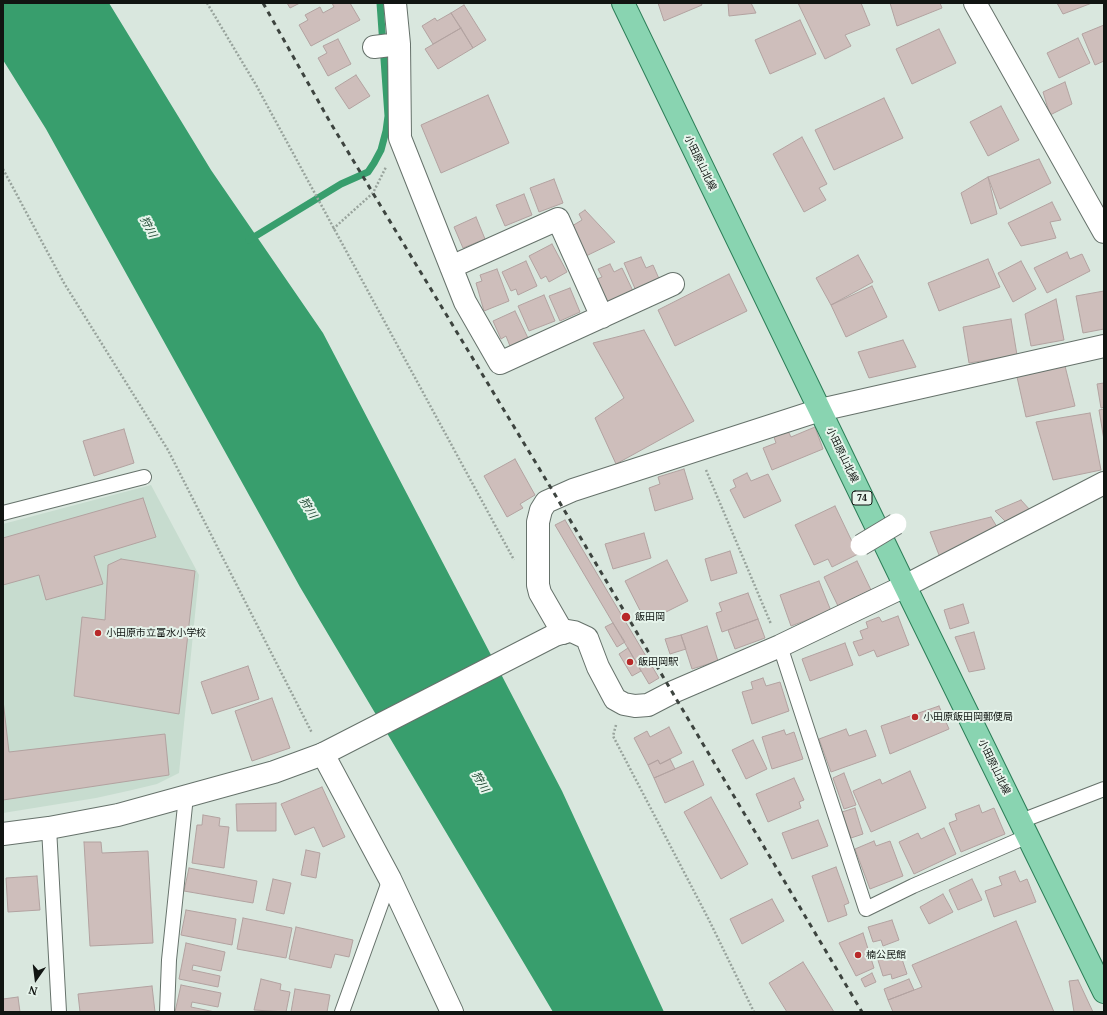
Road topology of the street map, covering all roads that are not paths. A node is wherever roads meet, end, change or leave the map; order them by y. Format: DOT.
graph roads {
  1 [pos="395,3"];
  2 [pos="622,3"];
  3 [pos="975,3"];
  4 [pos="399,44"];
  5 [pos="374,47"];
  6 [pos="1104,232"];
  7 [pos="451,267"];
  8 [pos="673,284"];
  9 [pos="602,317"];
  10 [pos="1104,346"];
  11 [pos="820,410"];
  12 [pos="144,477"];
  13 [pos="1104,483"];
  14 [pos="3,513"];
  15 [pos="896,524"];
  16 [pos="861,545"];
  17 [pos="905,586"];
  18 [pos="559,634"];
  19 [pos="780,646"];
  20 [pos="323,754"];
  21 [pos="1104,789"];
  22 [pos="186,796"];
  23 [pos="49,828"];
  24 [pos="1024,829"];
  25 [pos="3,834"];
  26 [pos="390,879"];
  27 [pos="1104,992"];
  28 [pos="59,1012"];
  29 [pos="167,1012"];
  30 [pos="342,1012"];
  31 [pos="452,1012"];
  1 -- 4 [label="street"];
  2 -- 11 [label="main road, 小田原山北線 / 74"];
  3 -- 6 [label="street"];
  4 -- 5 [label="street"];
  4 -- 7 [label="street"];
  7 -- 9 [label="street"];
  7 -- 9 [label="street"];
  8 -- 9 [label="street"];
  10 -- 11 [label="street"];
  11 -- 17 [label="main road, 小田原山北線 / 74"];
  11 -- 18 [label="street"];
  12 -- 14 [label="lane"];
  13 -- 17 [label="street"];
  15 -- 16 [label="street, bridge"];
  17 -- 19 [label="street"];
  17 -- 24 [label="main road, 小田原山北線 / 74"];
  18 -- 19 [label="street"];
  18 -- 20 [label="street"];
  19 -- 24 [label="lane"];
  20 -- 22 [label="street"];
  20 -- 26 [label="street"];
  21 -- 24 [label="lane"];
  22 -- 23 [label="street"];
  22 -- 29 [label="lane"];
  23 -- 25 [label="street"];
  23 -- 28 [label="lane"];
  24 -- 27 [label="main road, 小田原山北線 / 74"];
  26 -- 30 [label="lane"];
  26 -- 31 [label="street"];
}
